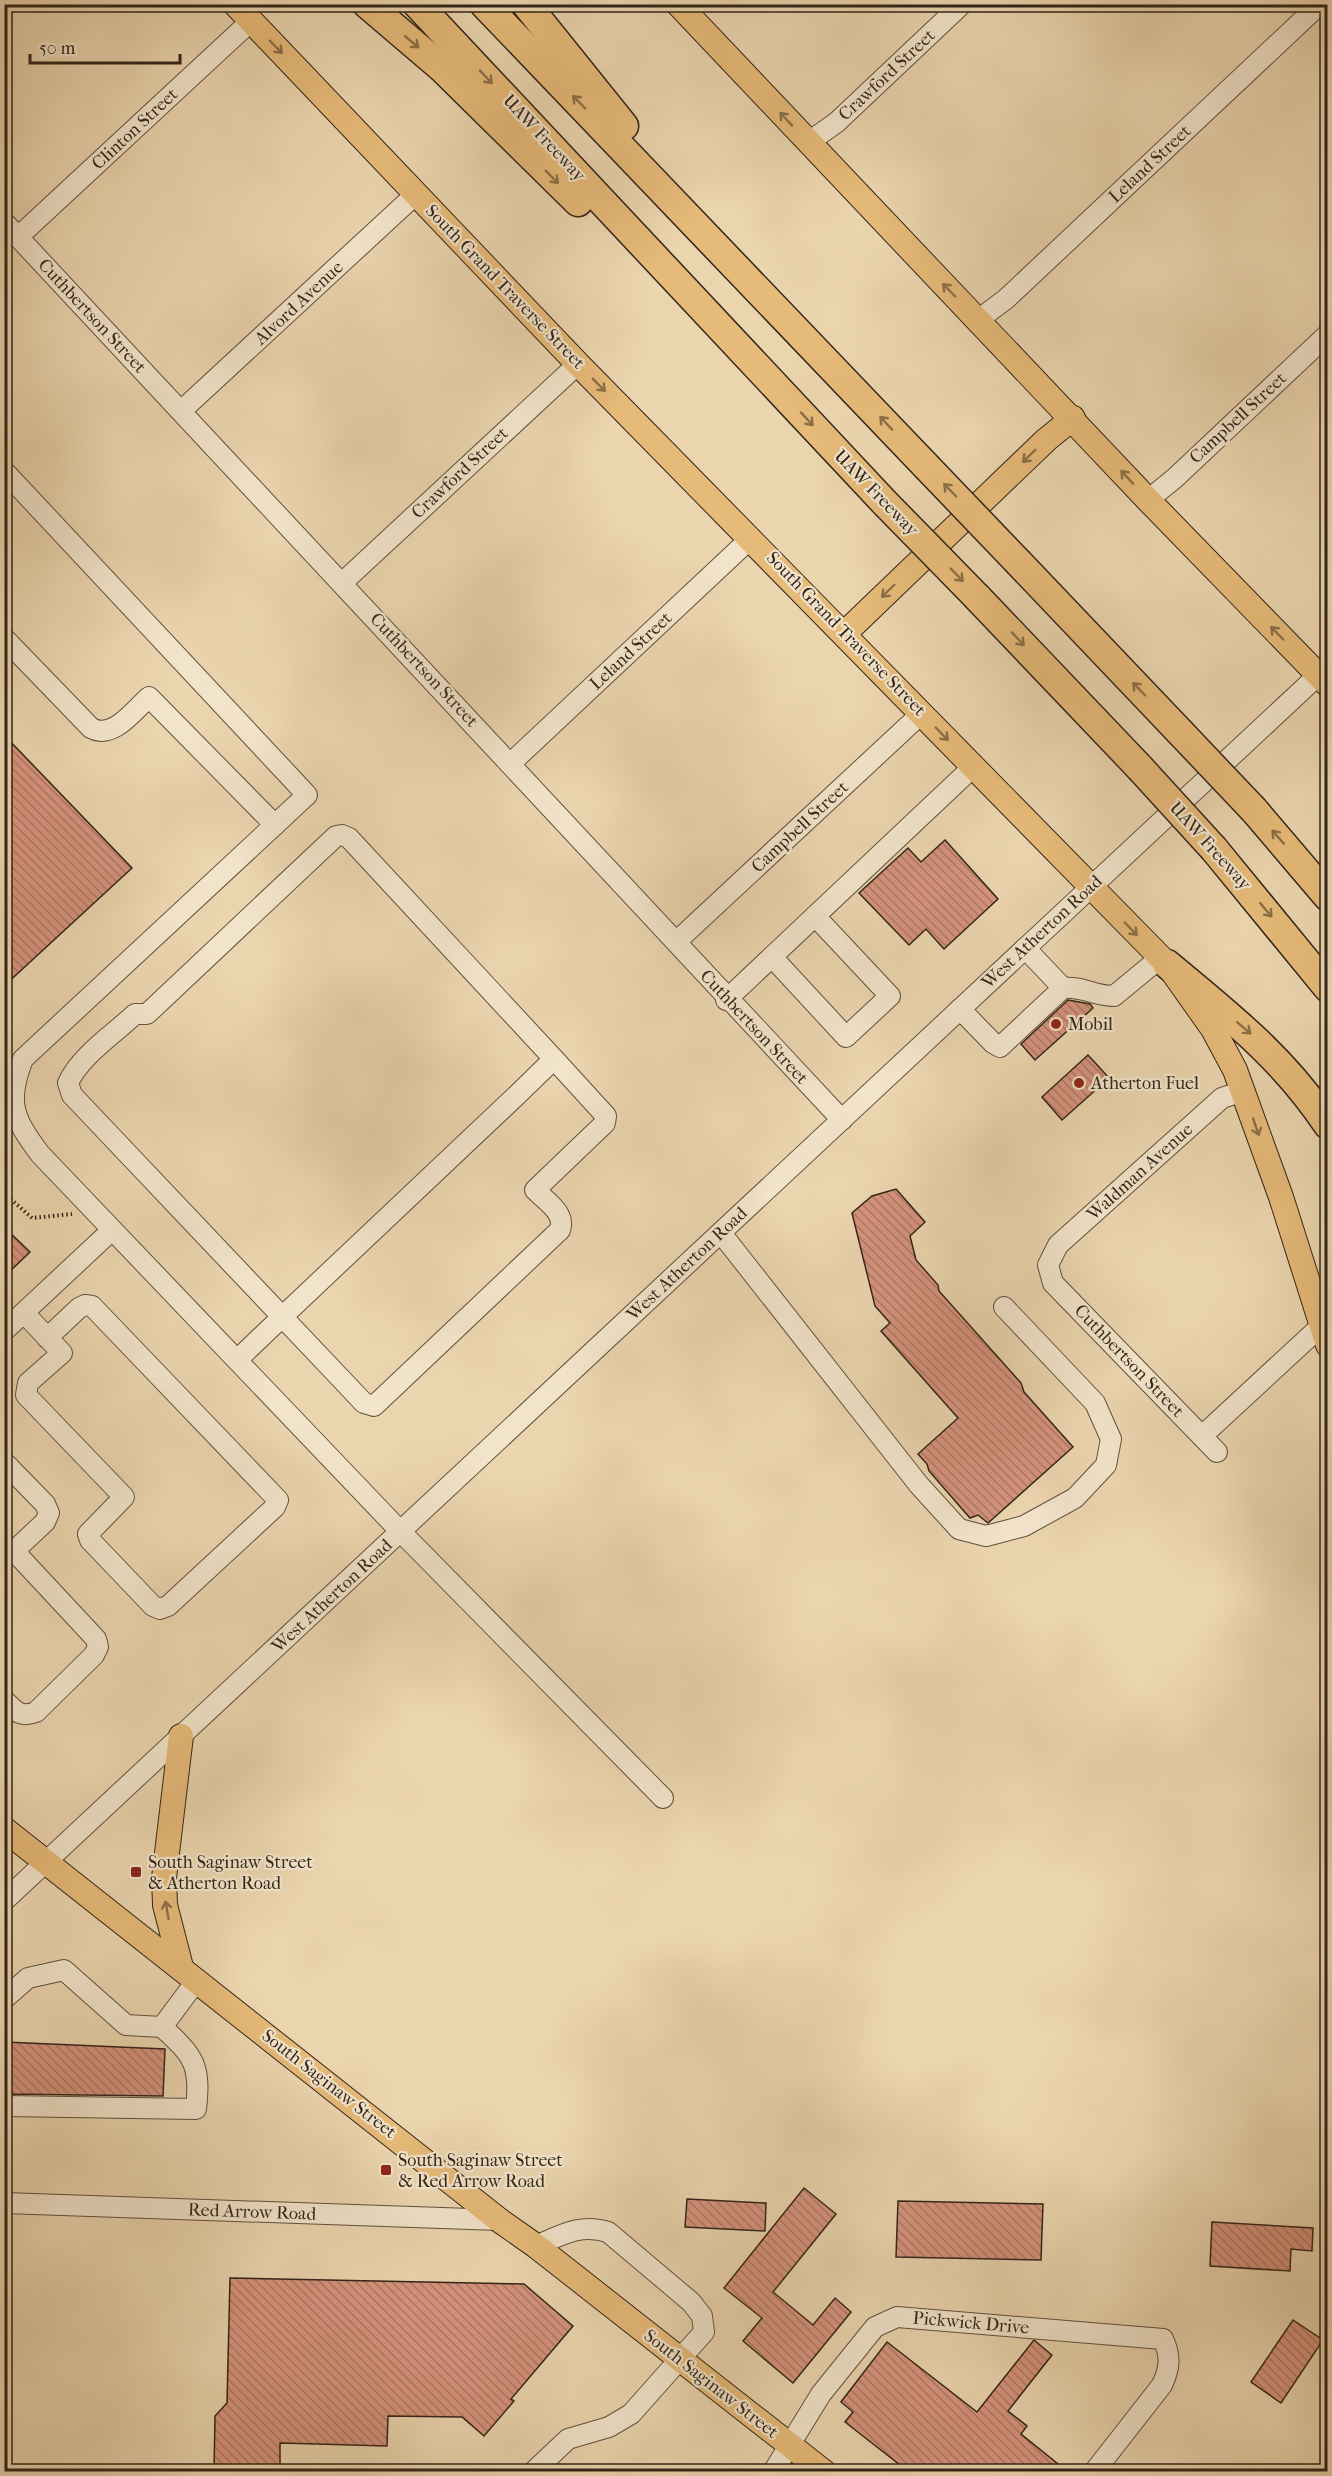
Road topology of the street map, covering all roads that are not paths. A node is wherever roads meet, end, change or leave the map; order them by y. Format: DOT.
graph roads {
  1 [pos="367,4"];
  2 [pos="417,4"];
  3 [pos="484,4"];
  4 [pos="526,4"];
  5 [pos="678,4"];
  6 [pos="962,4"];
  7 [pos="1320,4"];
  8 [pos="243,13"];
  9 [pos="808,142"];
  10 [pos="416,194"];
  11 [pos="4,222"];
  12 [pos="18,237"];
  13 [pos="978,320"];
  14 [pos="1328,334"];
  15 [pos="823,357"];
  16 [pos="578,364"];
  17 [pos="766,377"];
  18 [pos="181,411"];
  19 [pos="1073,418"];
  20 [pos="4,471"];
  21 [pos="1148,500"];
  22 [pos="751,538"];
  23 [pos="342,583"];
  24 [pos="845,633"];
  25 [pos="4,638"];
  26 [pos="1324,675"];
  27 [pos="922,713"];
  28 [pos="511,763"];
  29 [pos="974,766"];
  30 [pos="274,825"];
  31 [pos="1090,887"];
  32 [pos="1328,897"];
  33 [pos="815,916"];
  34 [pos="677,941"];
  35 [pos="1025,948"];
  36 [pos="772,957"];
  37 [pos="1163,961"];
  38 [pos="1063,988"];
  39 [pos="1328,988"];
  40 [pos="726,1000"];
  41 [pos="960,1009"];
  42 [pos="554,1059"];
  43 [pos="1243,1091"];
  44 [pos="842,1120"];
  45 [pos="1328,1125"];
  46 [pos="112,1230"];
  47 [pos="721,1233"];
  48 [pos="1048,1266"];
  49 [pos="1005,1307"];
  50 [pos="24,1313"];
  51 [pos="283,1316"];
  52 [pos="4,1331"];
  53 [pos="1324,1336"];
  54 [pos="47,1338"];
  55 [pos="237,1360"];
  56 [pos="1202,1436"];
  57 [pos="1217,1452"];
  58 [pos="4,1462"];
  59 [pos="400,1532"];
  60 [pos="4,1700"];
  61 [pos="181,1736"];
  62 [pos="663,1798"];
  63 [pos="4,1828"];
  64 [pos="46,1862"];
  65 [pos="4,1901"];
  66 [pos="189,1973"];
  67 [pos="4,1999"];
  68 [pos="162,2026"];
  69 [pos="4,2106"];
  70 [pos="4,2203"];
  71 [pos="499,2220"];
  72 [pos="536,2246"];
  73 [pos="681,2360"];
  74 [pos="790,2446"];
  75 [pos="533,2472"];
  76 [pos="773,2472"];
  77 [pos="824,2472"];
  78 [pos="1094,2472"];
  1 -- 17 [label="highway, one-way"];
  2 -- 17 [label="highway, UAW Freeway, one-way"];
  15 -- 3 [label="highway, one-way"];
  4 -- 15 [label="highway"];
  9 -- 5 [label="main road, one-way"];
  6 -- 9 [label="street, Crawford Street"];
  7 -- 13 [label="street, Leland Street"];
  8 -- 10 [label="main road, South Grand Traverse Street, one-way"];
  8 -- 12 [label="street, Clinton Street"];
  13 -- 9 [label="main road, one-way"];
  10 -- 16 [label="main road, South Grand Traverse Street"];
  10 -- 18 [label="street, Alvord Avenue"];
  11 -- 12 [label="street, Cuthbertson Street"];
  12 -- 18 [label="street, Cuthbertson Street"];
  13 -- 19 [label="main road"];
  14 -- 21 [label="street, Campbell Street"];
  32 -- 15 [label="highway, one-way, bridge"];
  16 -- 22 [label="main road, South Grand Traverse Street, one-way"];
  16 -- 23 [label="street, Crawford Street"];
  17 -- 39 [label="highway, UAW Freeway, one-way, bridge"];
  18 -- 23 [label="street, Cuthbertson Street"];
  21 -- 19 [label="main road, one-way"];
  19 -- 24 [label="main road, one-way"];
  20 -- 30 [label="street"];
  26 -- 21 [label="main road, one-way"];
  22 -- 24 [label="main road, South Grand Traverse Street"];
  22 -- 28 [label="street, Leland Street"];
  23 -- 28 [label="street, Cuthbertson Street"];
  24 -- 27 [label="main road, South Grand Traverse Street"];
  25 -- 30 [label="street"];
  26 -- 31 [label="street, West Atherton Road"];
  27 -- 29 [label="main road, South Grand Traverse Street, one-way"];
  27 -- 34 [label="street, Campbell Street"];
  28 -- 34 [label="street, Cuthbertson Street"];
  29 -- 31 [label="main road, South Grand Traverse Street"];
  29 -- 33 [label="street"];
  30 -- 46 [label="street"];
  31 -- 35 [label="street, West Atherton Road"];
  31 -- 37 [label="main road, South Grand Traverse Street, one-way"];
  33 -- 36 [label="street"];
  33 -- 36 [label="street"];
  34 -- 40 [label="street, Cuthbertson Street"];
  35 -- 38 [label="street"];
  35 -- 41 [label="street, West Atherton Road"];
  36 -- 40 [label="street"];
  37 -- 38 [label="street"];
  37 -- 43 [label="main road, South Grand Traverse Street"];
  37 -- 45 [label="highway, one-way"];
  38 -- 41 [label="street"];
  40 -- 44 [label="street, Cuthbertson Street"];
  41 -- 44 [label="street, West Atherton Road"];
  42 -- 51 [label="street"];
  42 -- 51 [label="street"];
  42 -- 51 [label="street"];
  43 -- 48 [label="street, Waldman Avenue"];
  43 -- 53 [label="main road, South Grand Traverse Street, one-way"];
  44 -- 47 [label="street, West Atherton Road"];
  46 -- 50 [label="street"];
  46 -- 55 [label="street"];
  47 -- 49 [label="street"];
  47 -- 59 [label="street, West Atherton Road"];
  48 -- 56 [label="street, Cuthbertson Street"];
  50 -- 52 [label="street"];
  50 -- 54 [label="street"];
  51 -- 55 [label="street"];
  53 -- 56 [label="street"];
  54 -- 54 [label="street"];
  55 -- 59 [label="street"];
  56 -- 57 [label="street, Cuthbertson Street"];
  58 -- 60 [label="street"];
  59 -- 61 [label="street, West Atherton Road"];
  59 -- 62 [label="street"];
  61 -- 64 [label="street, West Atherton Road"];
  66 -- 61 [label="main road, one-way"];
  63 -- 64 [label="main road, South Saginaw Street"];
  64 -- 65 [label="street, West Atherton Road"];
  64 -- 66 [label="main road, South Saginaw Street"];
  66 -- 68 [label="street"];
  66 -- 71 [label="main road, South Saginaw Street"];
  67 -- 68 [label="street"];
  68 -- 69 [label="street"];
  70 -- 71 [label="street, Red Arrow Road"];
  71 -- 72 [label="main road, South Saginaw Street"];
  72 -- 73 [label="main road, South Saginaw Street"];
  72 -- 73 [label="street"];
  73 -- 74 [label="main road, South Saginaw Street"];
  73 -- 75 [label="street"];
  74 -- 76 [label="street"];
  74 -- 77 [label="main road, South Saginaw Street"];
  74 -- 78 [label="street, Pickwick Drive"];
}
